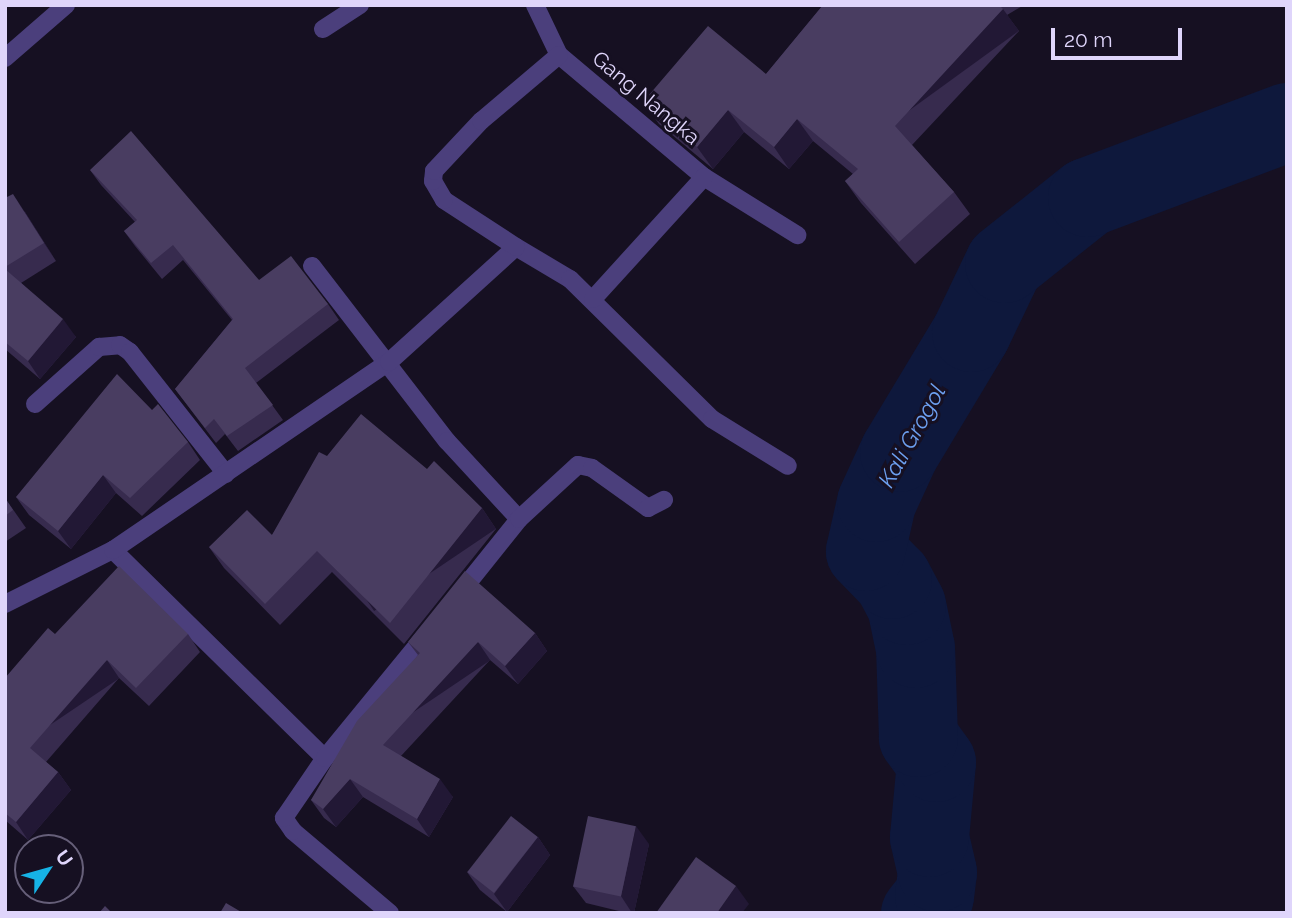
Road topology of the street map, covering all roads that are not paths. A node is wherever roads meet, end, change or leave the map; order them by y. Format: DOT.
graph roads {
  1 [pos="66,5"];
  2 [pos="360,5"];
  3 [pos="535,5"];
  4 [pos="323,29"];
  5 [pos="559,55"];
  6 [pos="5,58"];
  7 [pos="704,177"];
  8 [pos="797,235"];
  9 [pos="516,247"];
  10 [pos="312,266"];
  11 [pos="593,299"];
  12 [pos="389,362"];
  13 [pos="35,404"];
  14 [pos="788,466"];
  15 [pos="226,474"];
  16 [pos="664,500"];
  17 [pos="519,519"];
  18 [pos="113,550"];
  19 [pos="5,604"];
  20 [pos="325,758"];
  21 [pos="390,913"];
  1 -- 6 [label="street"];
  2 -- 4 [label="street"];
  3 -- 5 [label="street"];
  5 -- 7 [label="street, Gang Nangka"];
  5 -- 9 [label="street"];
  7 -- 8 [label="street, Gang Nangka"];
  7 -- 11 [label="street"];
  9 -- 11 [label="street"];
  9 -- 12 [label="street"];
  10 -- 12 [label="street"];
  11 -- 14 [label="street"];
  12 -- 15 [label="street"];
  12 -- 17 [label="street"];
  13 -- 15 [label="street"];
  15 -- 18 [label="street"];
  16 -- 17 [label="street"];
  17 -- 20 [label="street"];
  18 -- 19 [label="street"];
  18 -- 20 [label="street"];
  20 -- 21 [label="street"];
}
